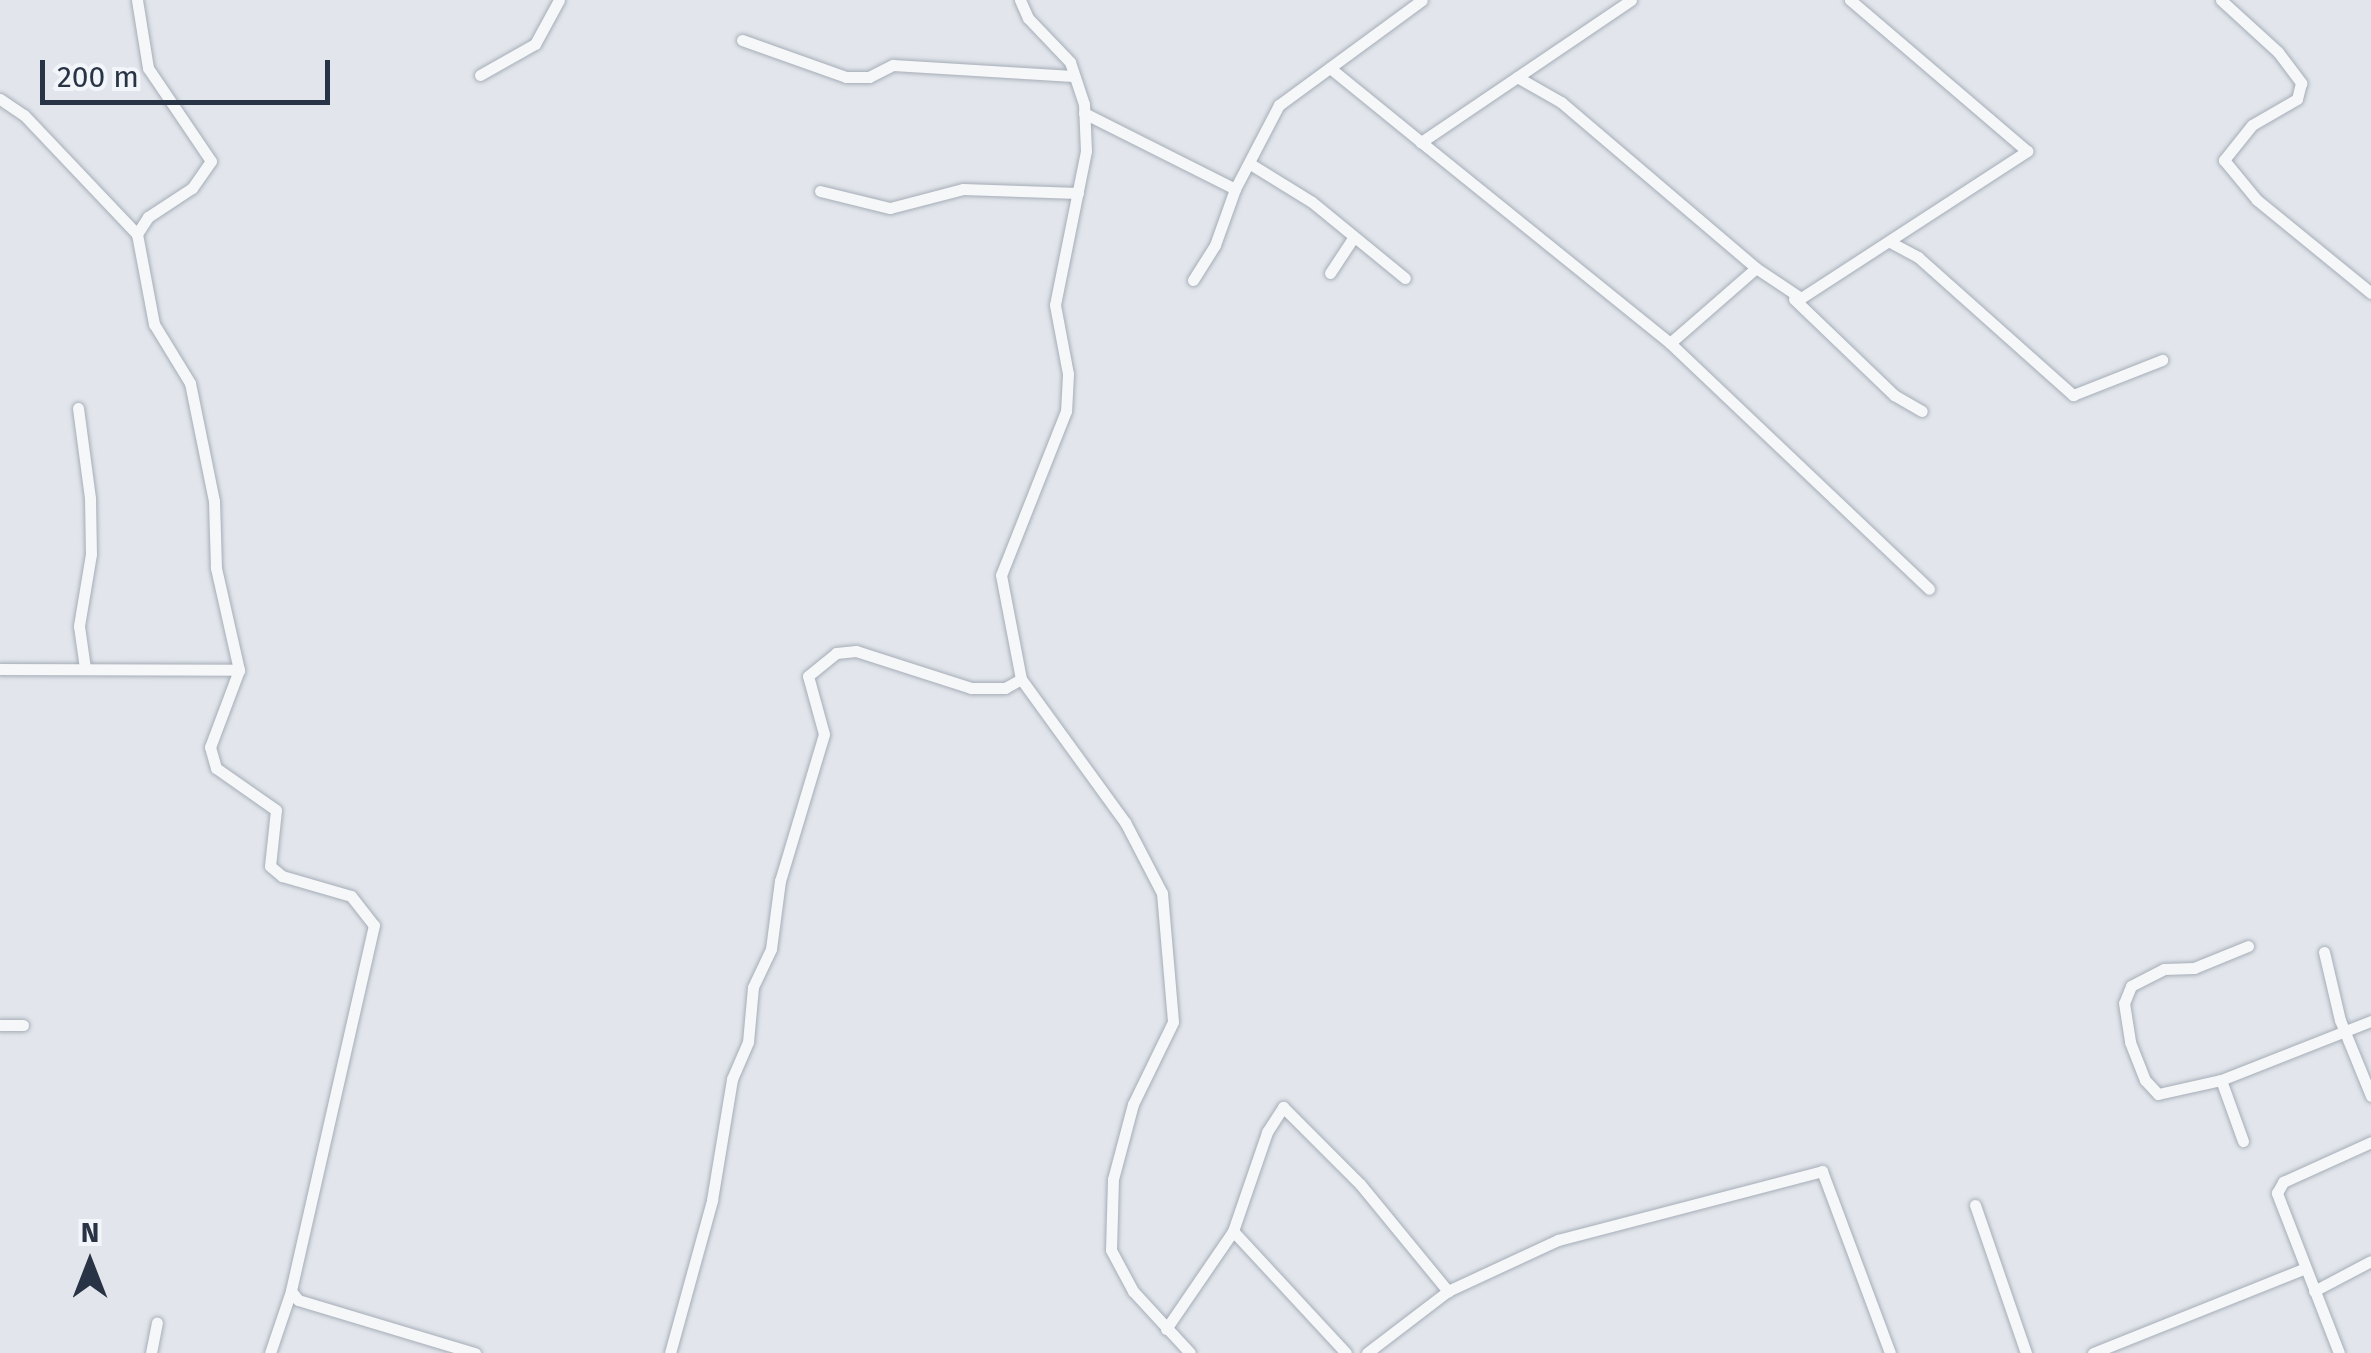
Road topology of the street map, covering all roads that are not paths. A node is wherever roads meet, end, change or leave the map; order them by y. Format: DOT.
graph roads {
  1 [pos="137,0"];
  2 [pos="559,0"];
  3 [pos="1020,0"];
  4 [pos="1422,0"];
  5 [pos="1630,0"];
  6 [pos="1850,0"];
  7 [pos="2222,0"];
  8 [pos="742,40"];
  9 [pos="1330,68"];
  10 [pos="480,75"];
  11 [pos="1074,76"];
  12 [pos="1517,78"];
  13 [pos="0,99"];
  14 [pos="1084,113"];
  15 [pos="1421,142"];
  16 [pos="1252,166"];
  17 [pos="1235,189"];
  18 [pos="820,191"];
  19 [pos="1078,192"];
  20 [pos="138,234"];
  21 [pos="1353,238"];
  22 [pos="1890,242"];
  23 [pos="1756,268"];
  24 [pos="1330,273"];
  25 [pos="1405,278"];
  26 [pos="1193,280"];
  27 [pos="2371,293"];
  28 [pos="1794,299"];
  29 [pos="1670,343"];
  30 [pos="2162,360"];
  31 [pos="78,408"];
  32 [pos="1922,411"];
  33 [pos="1929,589"];
  34 [pos="85,668"];
  35 [pos="0,669"];
  36 [pos="239,670"];
  37 [pos="1021,679"];
  38 [pos="2248,946"];
  39 [pos="2324,952"];
  40 [pos="2371,1021"];
  41 [pos="0,1025"];
  42 [pos="23,1025"];
  43 [pos="2344,1032"];
  44 [pos="2221,1080"];
  45 [pos="2371,1096"];
  46 [pos="2243,1141"];
  47 [pos="2371,1142"];
  48 [pos="1975,1205"];
  49 [pos="1233,1231"];
  50 [pos="2371,1260"];
  51 [pos="2305,1268"];
  52 [pos="291,1291"];
  53 [pos="1448,1291"];
  54 [pos="2314,1292"];
  55 [pos="156,1323"];
  56 [pos="1166,1329"];
  57 [pos="152,1353"];
  58 [pos="270,1353"];
  59 [pos="475,1353"];
  60 [pos="670,1353"];
  61 [pos="1190,1353"];
  62 [pos="1346,1353"];
  63 [pos="1368,1353"];
  64 [pos="1890,1353"];
  65 [pos="2026,1353"];
  66 [pos="2092,1353"];
  67 [pos="2339,1353"];
  1 -- 20 [label="street"];
  2 -- 10 [label="street"];
  3 -- 11 [label="street"];
  4 -- 9 [label="street"];
  5 -- 12 [label="street"];
  6 -- 22 [label="street"];
  7 -- 27 [label="street"];
  8 -- 11 [label="street"];
  9 -- 15 [label="street"];
  9 -- 16 [label="street"];
  11 -- 14 [label="street"];
  12 -- 15 [label="street"];
  12 -- 23 [label="street"];
  13 -- 20 [label="street"];
  14 -- 17 [label="street"];
  14 -- 19 [label="street"];
  15 -- 29 [label="street"];
  16 -- 17 [label="street"];
  16 -- 21 [label="street"];
  17 -- 26 [label="street"];
  18 -- 19 [label="street"];
  19 -- 37 [label="street"];
  20 -- 36 [label="street"];
  21 -- 24 [label="street"];
  21 -- 25 [label="street"];
  22 -- 28 [label="street"];
  22 -- 30 [label="street"];
  23 -- 28 [label="street"];
  23 -- 29 [label="street"];
  28 -- 32 [label="street"];
  29 -- 33 [label="street"];
  31 -- 34 [label="street"];
  34 -- 35 [label="street"];
  34 -- 36 [label="street"];
  36 -- 52 [label="street"];
  37 -- 56 [label="street"];
  37 -- 60 [label="street"];
  38 -- 44 [label="street"];
  39 -- 43 [label="street"];
  40 -- 43 [label="street"];
  41 -- 42 [label="street"];
  43 -- 44 [label="street"];
  43 -- 45 [label="street"];
  44 -- 46 [label="street"];
  47 -- 51 [label="street"];
  48 -- 65 [label="street"];
  49 -- 53 [label="street"];
  49 -- 56 [label="street"];
  49 -- 62 [label="street"];
  50 -- 54 [label="street"];
  51 -- 54 [label="street"];
  51 -- 66 [label="street"];
  52 -- 58 [label="street"];
  52 -- 59 [label="street"];
  53 -- 63 [label="street"];
  53 -- 64 [label="street"];
  54 -- 67 [label="street"];
  55 -- 57 [label="street"];
  56 -- 61 [label="street"];
}
